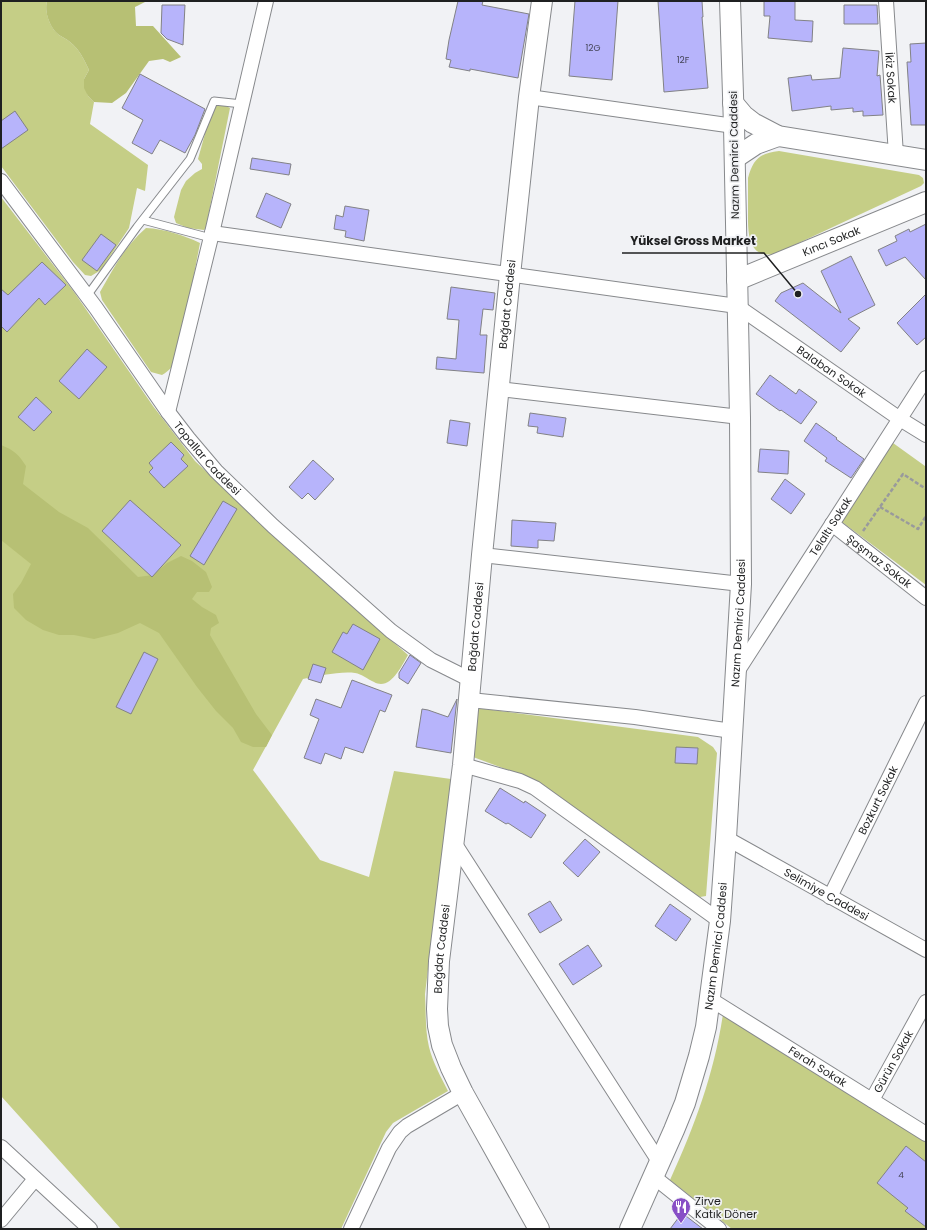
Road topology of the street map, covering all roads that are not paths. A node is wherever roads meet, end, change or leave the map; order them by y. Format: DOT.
graph roads {
  1 [pos="266,1"];
  2 [pos="542,1"];
  3 [pos="730,1"];
  4 [pos="886,1"];
  5 [pos="529,97"];
  6 [pos="733,103"];
  7 [pos="242,104"];
  8 [pos="734,126"];
  9 [pos="778,136"];
  10 [pos="896,155"];
  11 [pos="735,158"];
  12 [pos="926,160"];
  13 [pos="1,181"];
  14 [pos="926,202"];
  15 [pos="143,220"];
  16 [pos="211,236"];
  17 [pos="510,275"];
  18 [pos="737,280"];
  19 [pos="87,296"];
  20 [pos="737,306"];
  21 [pos="926,378"];
  22 [pos="499,389"];
  23 [pos="168,412"];
  24 [pos="740,417"];
  25 [pos="900,419"];
  26 [pos="926,435"];
  27 [pos="832,524"];
  28 [pos="482,555"];
  29 [pos="741,584"];
  30 [pos="926,598"];
  31 [pos="735,674"];
  32 [pos="471,680"];
  33 [pos="470,700"];
  34 [pos="926,703"];
  35 [pos="732,731"];
  36 [pos="463,765"];
  37 [pos="726,838"];
  38 [pos="453,841"];
  39 [pos="830,897"];
  40 [pos="720,921"];
  41 [pos="926,950"];
  42 [pos="710,999"];
  43 [pos="926,1002"];
  44 [pos="463,1093"];
  45 [pos="872,1100"];
  46 [pos="926,1134"];
  47 [pos="1,1147"];
  48 [pos="657,1170"];
  49 [pos="35,1179"];
  50 [pos="1,1220"];
  51 [pos="90,1229"];
  52 [pos="351,1229"];
  53 [pos="539,1229"];
  54 [pos="630,1229"];
  55 [pos="719,1229"];
  1 -- 7 [label="street"];
  2 -- 5 [label="main road, Bağdat Caddesi"];
  3 -- 6 [label="main road, Nazım Demirci Caddesi"];
  4 -- 10 [label="street, İkiz Sokak"];
  5 -- 8 [label="street"];
  5 -- 17 [label="main road, Bağdat Caddesi"];
  6 -- 8 [label="main road, Nazım Demirci Caddesi"];
  6 -- 9 [label="main road"];
  7 -- 15 [label="lane"];
  7 -- 16 [label="street"];
  8 -- 11 [label="main road, Nazım Demirci Caddesi"];
  9 -- 10 [label="main road"];
  9 -- 11 [label="main road"];
  10 -- 12 [label="main road"];
  11 -- 18 [label="main road, Nazım Demirci Caddesi"];
  13 -- 19 [label="street, Topallar Caddesi"];
  14 -- 18 [label="main road, Kıncı Sokak"];
  15 -- 16 [label="lane"];
  15 -- 19 [label="lane"];
  16 -- 17 [label="street"];
  16 -- 23 [label="street"];
  17 -- 20 [label="street"];
  17 -- 22 [label="main road, Bağdat Caddesi"];
  18 -- 20 [label="main road, Nazım Demirci Caddesi"];
  19 -- 23 [label="street, Topallar Caddesi"];
  20 -- 24 [label="main road, Nazım Demirci Caddesi"];
  20 -- 25 [label="street, Balaban Sokak"];
  21 -- 25 [label="street, Telaltı Sokak"];
  22 -- 24 [label="street"];
  22 -- 28 [label="main road, Bağdat Caddesi"];
  23 -- 32 [label="street, Topallar Caddesi"];
  24 -- 29 [label="main road, Nazım Demirci Caddesi"];
  25 -- 26 [label="street, Balaban Sokak"];
  25 -- 27 [label="street, Telaltı Sokak"];
  27 -- 30 [label="street, Şaşmaz Sokak"];
  27 -- 31 [label="street, Telaltı Sokak"];
  28 -- 29 [label="street"];
  28 -- 32 [label="main road, Bağdat Caddesi"];
  29 -- 31 [label="main road, Nazım Demirci Caddesi"];
  31 -- 35 [label="main road, Nazım Demirci Caddesi"];
  32 -- 33 [label="main road, Bağdat Caddesi"];
  33 -- 35 [label="street"];
  33 -- 36 [label="main road, Bağdat Caddesi"];
  34 -- 39 [label="street, Bozkurt Sokak"];
  35 -- 37 [label="main road, Nazım Demirci Caddesi"];
  36 -- 38 [label="main road, Bağdat Caddesi"];
  36 -- 40 [label="street"];
  37 -- 39 [label="street, Selimiye Caddesi"];
  37 -- 40 [label="main road, Nazım Demirci Caddesi"];
  38 -- 44 [label="main road, Bağdat Caddesi"];
  38 -- 48 [label="street"];
  39 -- 41 [label="street, Selimiye Caddesi"];
  40 -- 42 [label="main road, Nazım Demirci Caddesi"];
  42 -- 45 [label="street, Ferah Sokak"];
  42 -- 48 [label="main road, Nazım Demirci Caddesi"];
  43 -- 45 [label="street, Gürün Sokak"];
  44 -- 52 [label="street"];
  44 -- 53 [label="main road, Bağdat Caddesi"];
  45 -- 46 [label="street, Ferah Sokak"];
  47 -- 49 [label="street"];
  48 -- 54 [label="main road, Nazım Demirci Caddesi"];
  48 -- 55 [label="street"];
  49 -- 50 [label="street"];
  49 -- 51 [label="street"];
}
